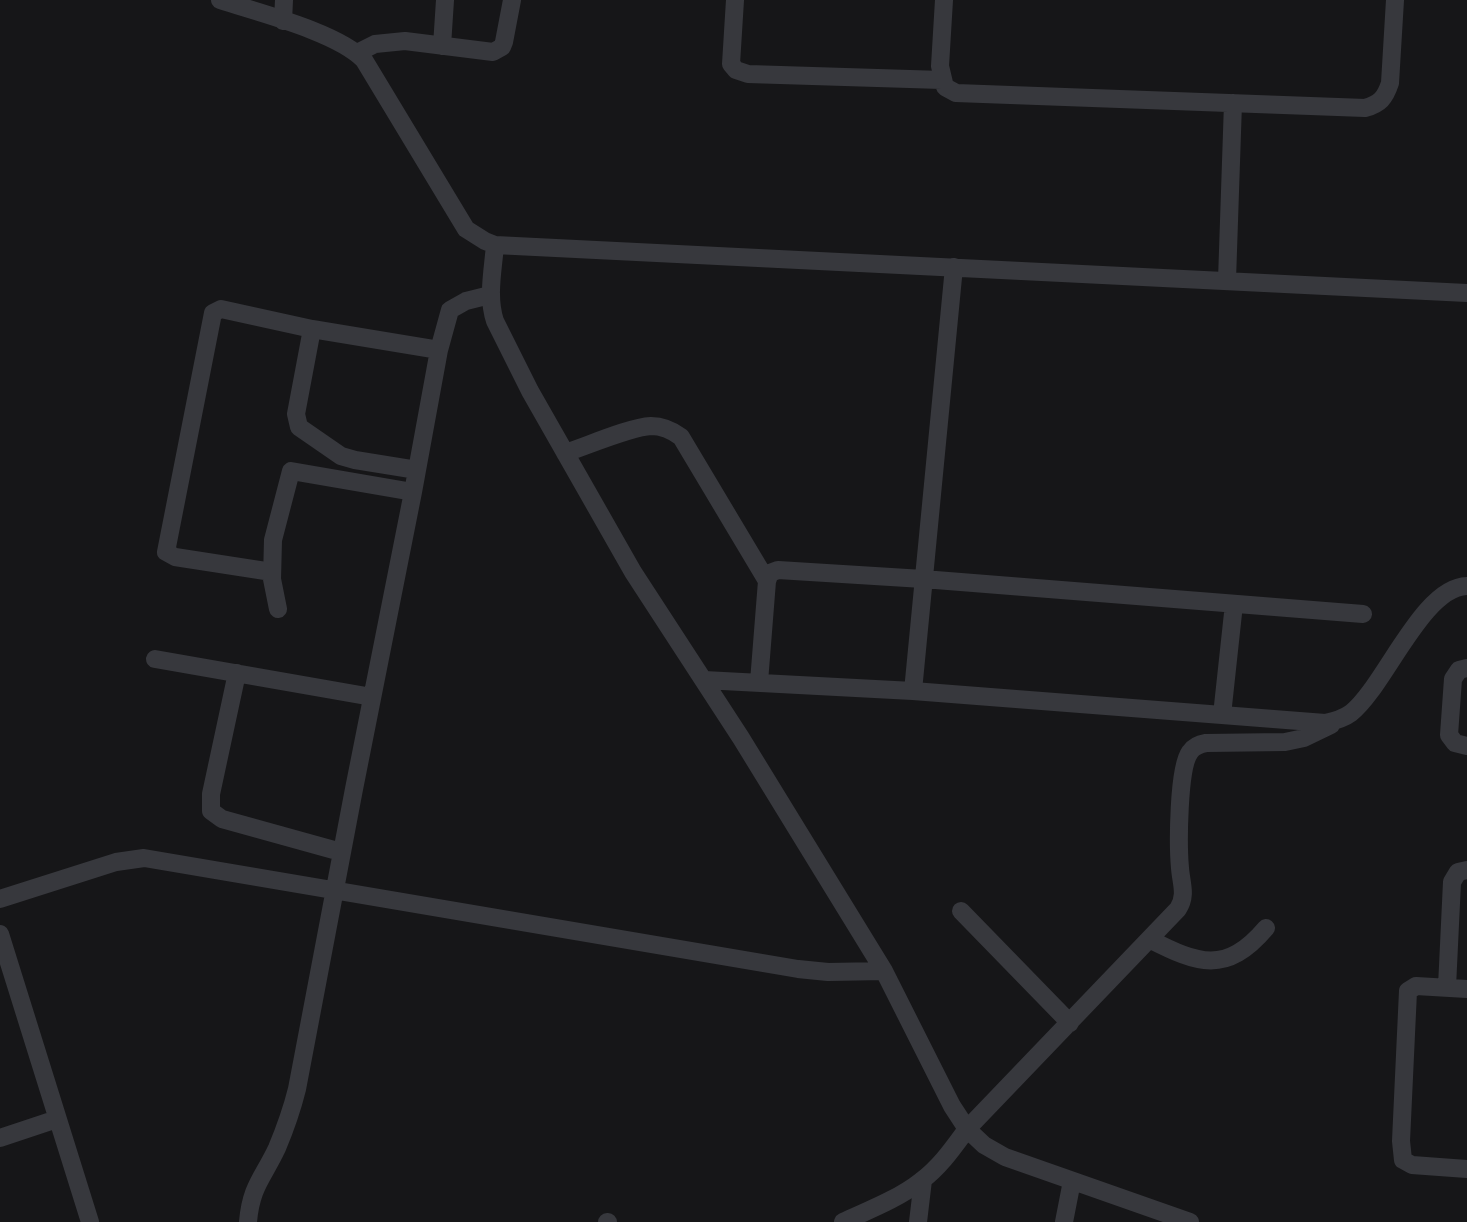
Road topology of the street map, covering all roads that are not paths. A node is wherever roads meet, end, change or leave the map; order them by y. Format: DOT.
graph roads {
  1 [pos="220,0"];
  2 [pos="284,0"];
  3 [pos="445,0"];
  4 [pos="512,0"];
  5 [pos="735,0"];
  6 [pos="944,0"];
  7 [pos="1395,0"];
  8 [pos="283,21"];
  9 [pos="442,46"];
  10 [pos="357,52"];
  11 [pos="942,80"];
  12 [pos="1233,103"];
  13 [pos="495,245"];
  14 [pos="954,267"];
  15 [pos="1227,280"];
  16 [pos="1467,293"];
  17 [pos="490,295"];
  18 [pos="312,329"];
  19 [pos="439,350"];
  20 [pos="565,453"];
  21 [pos="417,470"];
  22 [pos="413,492"];
  23 [pos="272,572"];
  24 [pos="923,579"];
  25 [pos="766,581"];
  26 [pos="1467,586"];
  27 [pos="1234,604"];
  28 [pos="278,609"];
  29 [pos="1363,614"];
  30 [pos="155,659"];
  31 [pos="1467,668"];
  32 [pos="237,673"];
  33 [pos="704,681"];
  34 [pos="759,682"];
  35 [pos="913,691"];
  36 [pos="372,697"];
  37 [pos="1222,716"];
  38 [pos="1340,720"];
  39 [pos="1467,746"];
  40 [pos="341,852"];
  41 [pos="1467,870"];
  42 [pos="334,891"];
  43 [pos="0,899"];
  44 [pos="961,911"];
  45 [pos="1266,928"];
  46 [pos="0,934"];
  47 [pos="1149,939"];
  48 [pos="885,971"];
  49 [pos="1447,987"];
  50 [pos="1467,989"];
  51 [pos="1070,1023"];
  52 [pos="57,1119"];
  53 [pos="967,1129"];
  54 [pos="0,1138"];
  55 [pos="1467,1169"];
  56 [pos="923,1180"];
  57 [pos="1072,1181"];
  58 [pos="1069,1217"];
  59 [pos="90,1222"];
  60 [pos="248,1222"];
  61 [pos="843,1222"];
  62 [pos="918,1222"];
  63 [pos="1191,1222"];
  1 -- 8 [label="street"];
  2 -- 8 [label="street"];
  3 -- 9 [label="street"];
  4 -- 9 [label="street"];
  5 -- 11 [label="street"];
  6 -- 11 [label="street"];
  7 -- 12 [label="street"];
  8 -- 10 [label="street"];
  9 -- 10 [label="street"];
  10 -- 13 [label="street"];
  11 -- 12 [label="street"];
  12 -- 15 [label="street"];
  13 -- 14 [label="street"];
  13 -- 17 [label="street"];
  14 -- 15 [label="street"];
  14 -- 24 [label="street"];
  15 -- 16 [label="street"];
  17 -- 19 [label="street"];
  17 -- 20 [label="street"];
  18 -- 19 [label="street"];
  18 -- 21 [label="street"];
  18 -- 23 [label="street"];
  19 -- 21 [label="street"];
  20 -- 25 [label="street"];
  20 -- 33 [label="street"];
  21 -- 22 [label="street"];
  22 -- 23 [label="street"];
  22 -- 36 [label="street"];
  23 -- 28 [label="street"];
  24 -- 25 [label="street"];
  24 -- 27 [label="street"];
  24 -- 35 [label="street"];
  25 -- 34 [label="street"];
  26 -- 38 [label="street"];
  27 -- 29 [label="street"];
  27 -- 37 [label="street"];
  30 -- 32 [label="street"];
  31 -- 39 [label="street"];
  32 -- 36 [label="street"];
  32 -- 40 [label="street"];
  33 -- 34 [label="street"];
  33 -- 48 [label="street"];
  34 -- 35 [label="street"];
  35 -- 37 [label="street"];
  36 -- 40 [label="street"];
  37 -- 38 [label="street"];
  38 -- 47 [label="street"];
  40 -- 42 [label="street"];
  41 -- 49 [label="street"];
  42 -- 43 [label="street"];
  42 -- 48 [label="street"];
  42 -- 60 [label="street"];
  44 -- 51 [label="street"];
  45 -- 47 [label="street"];
  46 -- 52 [label="street"];
  47 -- 51 [label="street"];
  48 -- 53 [label="street"];
  49 -- 50 [label="street"];
  49 -- 55 [label="street"];
  51 -- 53 [label="street"];
  52 -- 54 [label="street"];
  52 -- 59 [label="street"];
  53 -- 56 [label="street"];
  53 -- 57 [label="street"];
  56 -- 61 [label="street"];
  56 -- 62 [label="street"];
  57 -- 58 [label="street"];
  57 -- 63 [label="street"];
}
